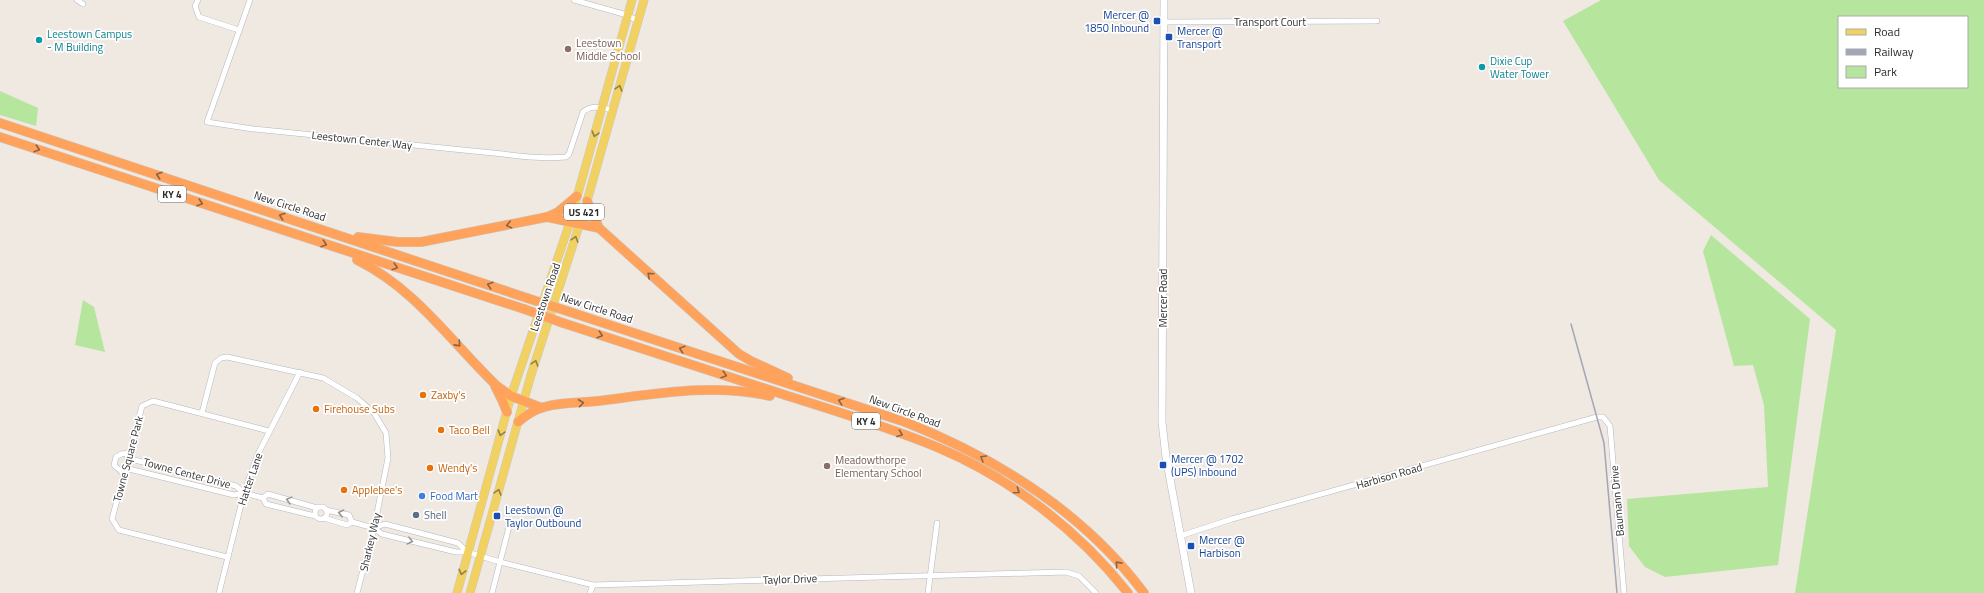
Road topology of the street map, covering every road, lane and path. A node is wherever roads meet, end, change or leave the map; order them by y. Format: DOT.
graph roads {
  1 [pos="77,0"];
  2 [pos="198,0"];
  3 [pos="250,0"];
  4 [pos="574,0"];
  5 [pos="632,0"];
  6 [pos="644,0"];
  7 [pos="1164,0"];
  8 [pos="83,4"];
  9 [pos="627,15"];
  10 [pos="638,21"];
  11 [pos="1377,21"];
  12 [pos="1164,22"];
  13 [pos="239,30"];
  14 [pos="602,108"];
  15 [pos="613,110"];
  16 [pos="0,123"];
  17 [pos="0,137"];
  18 [pos="577,196"];
  19 [pos="587,201"];
  20 [pos="547,217"];
  21 [pos="570,222"];
  22 [pos="580,224"];
  23 [pos="599,228"];
  24 [pos="332,233"];
  25 [pos="344,251"];
  26 [pos="300,372"];
  27 [pos="491,380"];
  28 [pos="511,396"];
  29 [pos="826,396"];
  30 [pos="524,400"];
  31 [pos="542,408"];
  32 [pos="826,408"];
  33 [pos="507,412"];
  34 [pos="202,413"];
  35 [pos="1597,417"];
  36 [pos="518,422"];
  37 [pos="269,431"];
  38 [pos="128,455"];
  39 [pos="124,471"];
  40 [pos="244,493"];
  41 [pos="263,498"];
  42 [pos="317,508"];
  43 [pos="326,510"];
  44 [pos="315,516"];
  45 [pos="324,518"];
  46 [pos="352,522"];
  47 [pos="510,523"];
  48 [pos="937,523"];
  49 [pos="374,528"];
  50 [pos="1180,536"];
  51 [pos="467,552"];
  52 [pos="227,556"];
  53 [pos="480,556"];
  54 [pos="500,562"];
  55 [pos="930,576"];
  56 [pos="593,585"];
  57 [pos="218,593"];
  58 [pos="357,593"];
  59 [pos="457,593"];
  60 [pos="470,593"];
  61 [pos="492,593"];
  62 [pos="590,593"];
  63 [pos="928,593"];
  64 [pos="1096,593"];
  65 [pos="1128,593"];
  66 [pos="1144,593"];
  67 [pos="1191,593"];
  68 [pos="1624,593"];
  1 -- 8 [label="street"];
  2 -- 13 [label="street"];
  3 -- 13 [label="street, Leestown Center Way"];
  4 -- 9 [label="street"];
  5 -- 9 [label="main road, Leestown Road / US 421"];
  6 -- 10 [label="main road, Leestown Road / US 421"];
  7 -- 12 [label="street, Mercer Road"];
  9 -- 10 [label="street"];
  9 -- 14 [label="main road, Leestown Road / US 421"];
  15 -- 10 [label="main road, Leestown Road / US 421, one-way"];
  11 -- 12 [label="street, Transport Court"];
  12 -- 50 [label="street, Mercer Road"];
  13 -- 14 [label="street, Leestown Center Way"];
  14 -- 15 [label="street, Leestown Center Way"];
  14 -- 18 [label="main road, Leestown Road / US 421, one-way"];
  15 -- 19 [label="main road, Leestown Road / US 421"];
  24 -- 16 [label="highway, New Circle Road / KY 4, one-way"];
  17 -- 25 [label="highway, New Circle Road / KY 4, one-way"];
  18 -- 20 [label="highway"];
  18 -- 21 [label="main road, Leestown Road / US 421"];
  19 -- 22 [label="main road, Leestown Road / US 421"];
  19 -- 23 [label="highway"];
  20 -- 21 [label="highway"];
  20 -- 24 [label="highway, one-way"];
  21 -- 22 [label="highway"];
  21 -- 28 [label="main road, Leestown Road / US 421"];
  22 -- 23 [label="highway"];
  30 -- 22 [label="main road, Leestown Road / US 421, one-way"];
  29 -- 23 [label="highway, one-way"];
  29 -- 24 [label="highway, New Circle Road / KY 4, one-way, bridge"];
  25 -- 27 [label="highway, one-way"];
  25 -- 32 [label="highway, New Circle Road / KY 4, one-way, bridge"];
  26 -- 34 [label="street, Sharkey Way"];
  26 -- 37 [label="street, Hatter Lane"];
  26 -- 49 [label="street, Sharkey Way"];
  27 -- 28 [label="highway"];
  27 -- 33 [label="highway"];
  28 -- 30 [label="highway"];
  28 -- 33 [label="main road, Leestown Road / US 421"];
  66 -- 29 [label="highway, New Circle Road / KY 4, one-way"];
  30 -- 31 [label="highway"];
  30 -- 36 [label="main road, Leestown Road / US 421"];
  31 -- 32 [label="highway, one-way"];
  31 -- 36 [label="highway"];
  32 -- 65 [label="highway, New Circle Road / KY 4, one-way"];
  33 -- 51 [label="main road, Leestown Road / US 421, one-way"];
  34 -- 37 [label="street, Towne Square Park"];
  34 -- 38 [label="street, Towne Square Park"];
  35 -- 50 [label="street, Harbison Road"];
  35 -- 68 [label="street, Baumann Drive"];
  53 -- 36 [label="main road, Leestown Road / US 421, one-way"];
  37 -- 40 [label="street, Hatter Lane"];
  38 -- 39 [label="street, Towne Square Park"];
  38 -- 39 [label="street"];
  38 -- 40 [label="street, Towne Center Drive"];
  39 -- 40 [label="street, Towne Center Drive"];
  39 -- 52 [label="street, Towne Square Park"];
  40 -- 41 [label="street, Towne Center Drive"];
  40 -- 52 [label="street, Hatter Lane"];
  42 -- 41 [label="street, Towne Center Drive, one-way"];
  41 -- 44 [label="street, Towne Center Drive"];
  42 -- 43 [label="street"];
  42 -- 44 [label="street"];
  43 -- 45 [label="street"];
  46 -- 43 [label="street, one-way"];
  44 -- 45 [label="street"];
  45 -- 46 [label="street"];
  46 -- 49 [label="street"];
  47 -- 54 [label="street"];
  48 -- 55 [label="street"];
  49 -- 51 [label="street, one-way"];
  49 -- 51 [label="street"];
  49 -- 58 [label="street, Sharkey Way"];
  50 -- 67 [label="street, Mercer Road"];
  51 -- 53 [label="street"];
  51 -- 59 [label="main road, Leestown Road / US 421, one-way"];
  52 -- 57 [label="street, Hatter Lane"];
  53 -- 54 [label="street, Taylor Drive"];
  53 -- 60 [label="main road, Leestown Road / US 421"];
  54 -- 56 [label="street, Taylor Drive"];
  54 -- 61 [label="street"];
  55 -- 56 [label="street, Taylor Drive"];
  55 -- 63 [label="street"];
  55 -- 64 [label="street, Taylor Drive"];
  56 -- 62 [label="street"];
}
